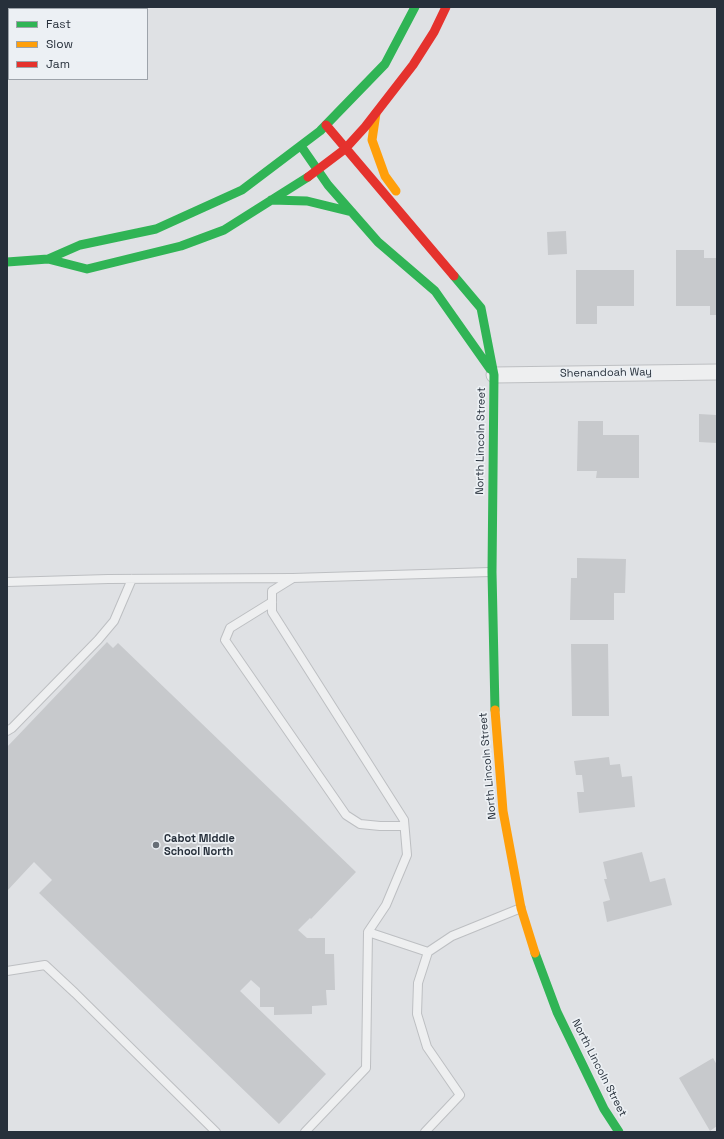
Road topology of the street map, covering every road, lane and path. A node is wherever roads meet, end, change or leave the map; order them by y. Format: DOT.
graph roads {
  1 [pos="415,7"];
  2 [pos="446,7"];
  3 [pos="376,113"];
  4 [pos="326,125"];
  5 [pos="301,146"];
  6 [pos="345,149"];
  7 [pos="318,170"];
  8 [pos="271,200"];
  9 [pos="404,201"];
  10 [pos="352,212"];
  11 [pos="424,226"];
  12 [pos="426,242"];
  13 [pos="48,259"];
  14 [pos="7,262"];
  15 [pos="717,372"];
  16 [pos="494,375"];
  17 [pos="492,572"];
  18 [pos="293,578"];
  19 [pos="132,579"];
  20 [pos="7,582"];
  21 [pos="272,602"];
  22 [pos="7,731"];
  23 [pos="404,826"];
  24 [pos="521,908"];
  25 [pos="368,932"];
  26 [pos="428,952"];
  27 [pos="7,971"];
  28 [pos="216,1132"];
  29 [pos="305,1132"];
  30 [pos="425,1132"];
  31 [pos="619,1132"];
  1 -- 4 [label="street"];
  2 -- 3 [label="street"];
  3 -- 6 [label="street"];
  3 -- 9 [label="street"];
  4 -- 5 [label="street"];
  4 -- 6 [label="street, North Lincoln Street"];
  5 -- 7 [label="street, North Lincoln Street"];
  5 -- 13 [label="street"];
  6 -- 7 [label="street"];
  6 -- 12 [label="street, North Lincoln Street"];
  7 -- 8 [label="street"];
  7 -- 10 [label="street, North Lincoln Street"];
  8 -- 10 [label="street"];
  8 -- 13 [label="street"];
  10 -- 16 [label="street, North Lincoln Street"];
  11 -- 12 [label="street"];
  12 -- 16 [label="street, North Lincoln Street"];
  13 -- 14 [label="street"];
  15 -- 16 [label="street, Shenandoah Way"];
  16 -- 17 [label="street, North Lincoln Street"];
  17 -- 18 [label="lane"];
  17 -- 24 [label="street, North Lincoln Street"];
  18 -- 19 [label="lane"];
  18 -- 21 [label="lane"];
  19 -- 20 [label="lane"];
  19 -- 22 [label="lane"];
  21 -- 23 [label="lane"];
  21 -- 23 [label="lane"];
  23 -- 25 [label="lane"];
  24 -- 26 [label="lane"];
  24 -- 31 [label="street, North Lincoln Street"];
  25 -- 26 [label="lane"];
  25 -- 29 [label="lane"];
  26 -- 30 [label="lane"];
  27 -- 28 [label="lane"];
}
